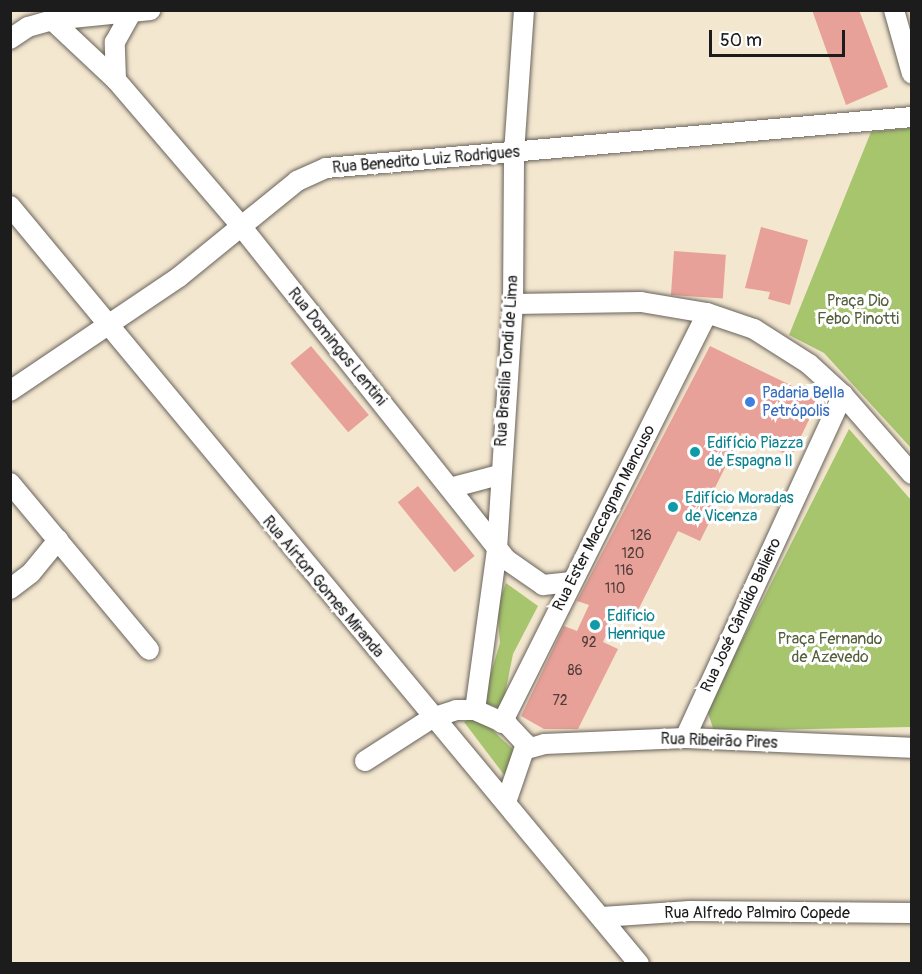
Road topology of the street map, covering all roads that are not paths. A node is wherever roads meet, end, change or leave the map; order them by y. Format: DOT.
graph roads {
  1 [pos="524,10"];
  2 [pos="894,10"];
  3 [pos="141,12"];
  4 [pos="52,21"];
  5 [pos="10,39"];
  6 [pos="912,74"];
  7 [pos="116,80"];
  8 [pos="912,117"];
  9 [pos="514,153"];
  10 [pos="10,206"];
  11 [pos="241,226"];
  12 [pos="513,304"];
  13 [pos="706,313"];
  14 [pos="108,326"];
  15 [pos="10,391"];
  16 [pos="843,395"];
  17 [pos="912,474"];
  18 [pos="499,475"];
  19 [pos="10,483"];
  20 [pos="450,488"];
  21 [pos="58,540"];
  22 [pos="497,549"];
  23 [pos="572,582"];
  24 [pos="10,589"];
  25 [pos="149,650"];
  26 [pos="475,710"];
  27 [pos="432,718"];
  28 [pos="502,723"];
  29 [pos="685,738"];
  30 [pos="912,748"];
  31 [pos="527,749"];
  32 [pos="365,761"];
  33 [pos="506,802"];
  34 [pos="912,913"];
  35 [pos="602,917"];
  36 [pos="639,963"];
  1 -- 9 [label="street, Rua Brasília Tondi de Lima"];
  2 -- 6 [label="street"];
  3 -- 4 [label="street"];
  3 -- 7 [label="street"];
  4 -- 5 [label="street"];
  4 -- 7 [label="street, Rua Domingos Lentini"];
  7 -- 11 [label="street, Rua Domingos Lentini"];
  8 -- 9 [label="street, Rua Benedito Luiz Rodrigues"];
  9 -- 11 [label="street, Rua Benedito Luiz Rodrigues"];
  9 -- 12 [label="street, Rua Brasília Tondi de Lima"];
  10 -- 14 [label="street, Rua Aírton Gomes Miranda"];
  11 -- 14 [label="street, Rua Benedito Luiz Rodrigues"];
  11 -- 20 [label="street, Rua Domingos Lentini"];
  12 -- 13 [label="street"];
  12 -- 18 [label="street, Rua Brasília Tondi de Lima"];
  13 -- 16 [label="street"];
  13 -- 23 [label="street, Rua Ester Maccagnan Mancuso"];
  14 -- 15 [label="street, Rua Benedito Luiz Rodrigues"];
  14 -- 27 [label="street, Rua Aírton Gomes Miranda"];
  16 -- 17 [label="street"];
  16 -- 29 [label="street, Rua José Cândido Balieiro"];
  18 -- 20 [label="street"];
  18 -- 22 [label="street, Rua Brasília Tondi de Lima"];
  19 -- 21 [label="street"];
  20 -- 22 [label="street, Rua Domingos Lentini"];
  21 -- 24 [label="street"];
  21 -- 25 [label="street"];
  22 -- 23 [label="street, Rua Domingos Lentini"];
  22 -- 26 [label="street, Rua Brasília Tondi de Lima"];
  23 -- 28 [label="street, Rua Ester Maccagnan Mancuso"];
  26 -- 27 [label="street"];
  26 -- 28 [label="street"];
  27 -- 32 [label="street"];
  27 -- 33 [label="street, Rua Aírton Gomes Miranda"];
  28 -- 31 [label="street"];
  29 -- 30 [label="street, Rua Ribeirão Pires"];
  29 -- 31 [label="street, Rua Ribeirão Pires"];
  31 -- 33 [label="street"];
  33 -- 35 [label="street, Rua Aírton Gomes Miranda"];
  34 -- 35 [label="street, Rua Alfredo Palmiro Copede"];
  35 -- 36 [label="street, Rua Aírton Gomes Miranda"];
}
